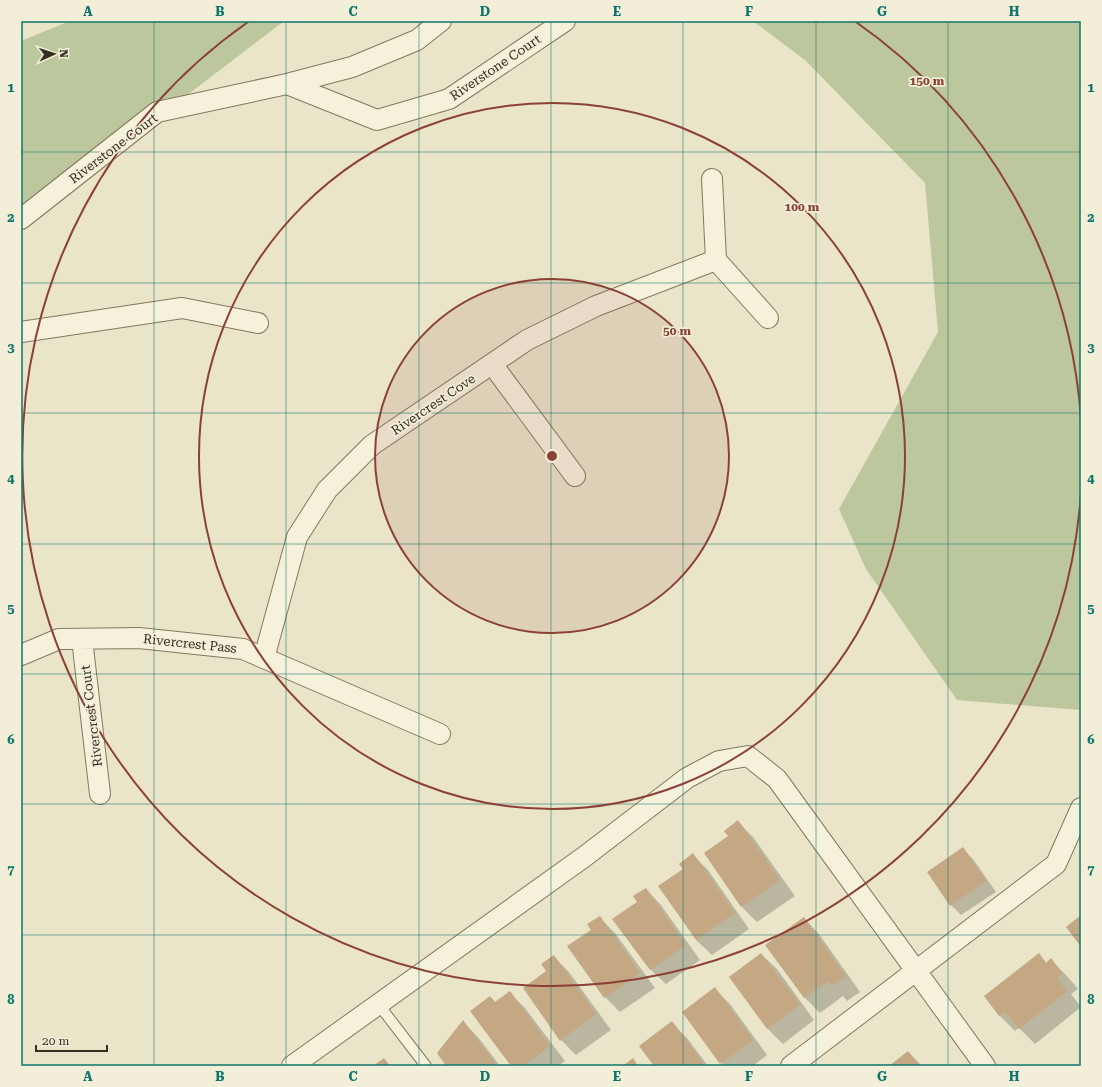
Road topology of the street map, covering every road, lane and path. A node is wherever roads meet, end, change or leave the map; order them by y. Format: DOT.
graph roads {
  1 [pos="441,21"];
  2 [pos="565,21"];
  3 [pos="287,84"];
  4 [pos="712,179"];
  5 [pos="21,219"];
  6 [pos="716,260"];
  7 [pos="768,318"];
  8 [pos="258,323"];
  9 [pos="21,332"];
  10 [pos="492,364"];
  11 [pos="575,476"];
  12 [pos="82,639"];
  13 [pos="21,656"];
  14 [pos="264,658"];
  15 [pos="440,734"];
  16 [pos="100,794"];
  17 [pos="1081,808"];
  18 [pos="916,970"];
  19 [pos="379,1005"];
  20 [pos="292,1066"];
  21 [pos="426,1066"];
  22 [pos="791,1066"];
  23 [pos="985,1066"];
  1 -- 3 [label="street, Riverstone Court"];
  2 -- 3 [label="street, Riverstone Court"];
  3 -- 5 [label="street, Riverstone Court"];
  4 -- 6 [label="street"];
  6 -- 7 [label="street"];
  6 -- 10 [label="street, Rivercrest Cove"];
  8 -- 9 [label="street"];
  10 -- 11 [label="street"];
  10 -- 14 [label="street, Rivercrest Cove"];
  12 -- 13 [label="street, Rivercrest Pass"];
  12 -- 14 [label="street, Rivercrest Pass"];
  12 -- 16 [label="street, Rivercrest Court"];
  14 -- 15 [label="street, Rivercrest Pass"];
  17 -- 18 [label="street"];
  18 -- 19 [label="street"];
  18 -- 22 [label="street"];
  18 -- 23 [label="street"];
  19 -- 20 [label="street"];
  19 -- 21 [label="lane"];
}
